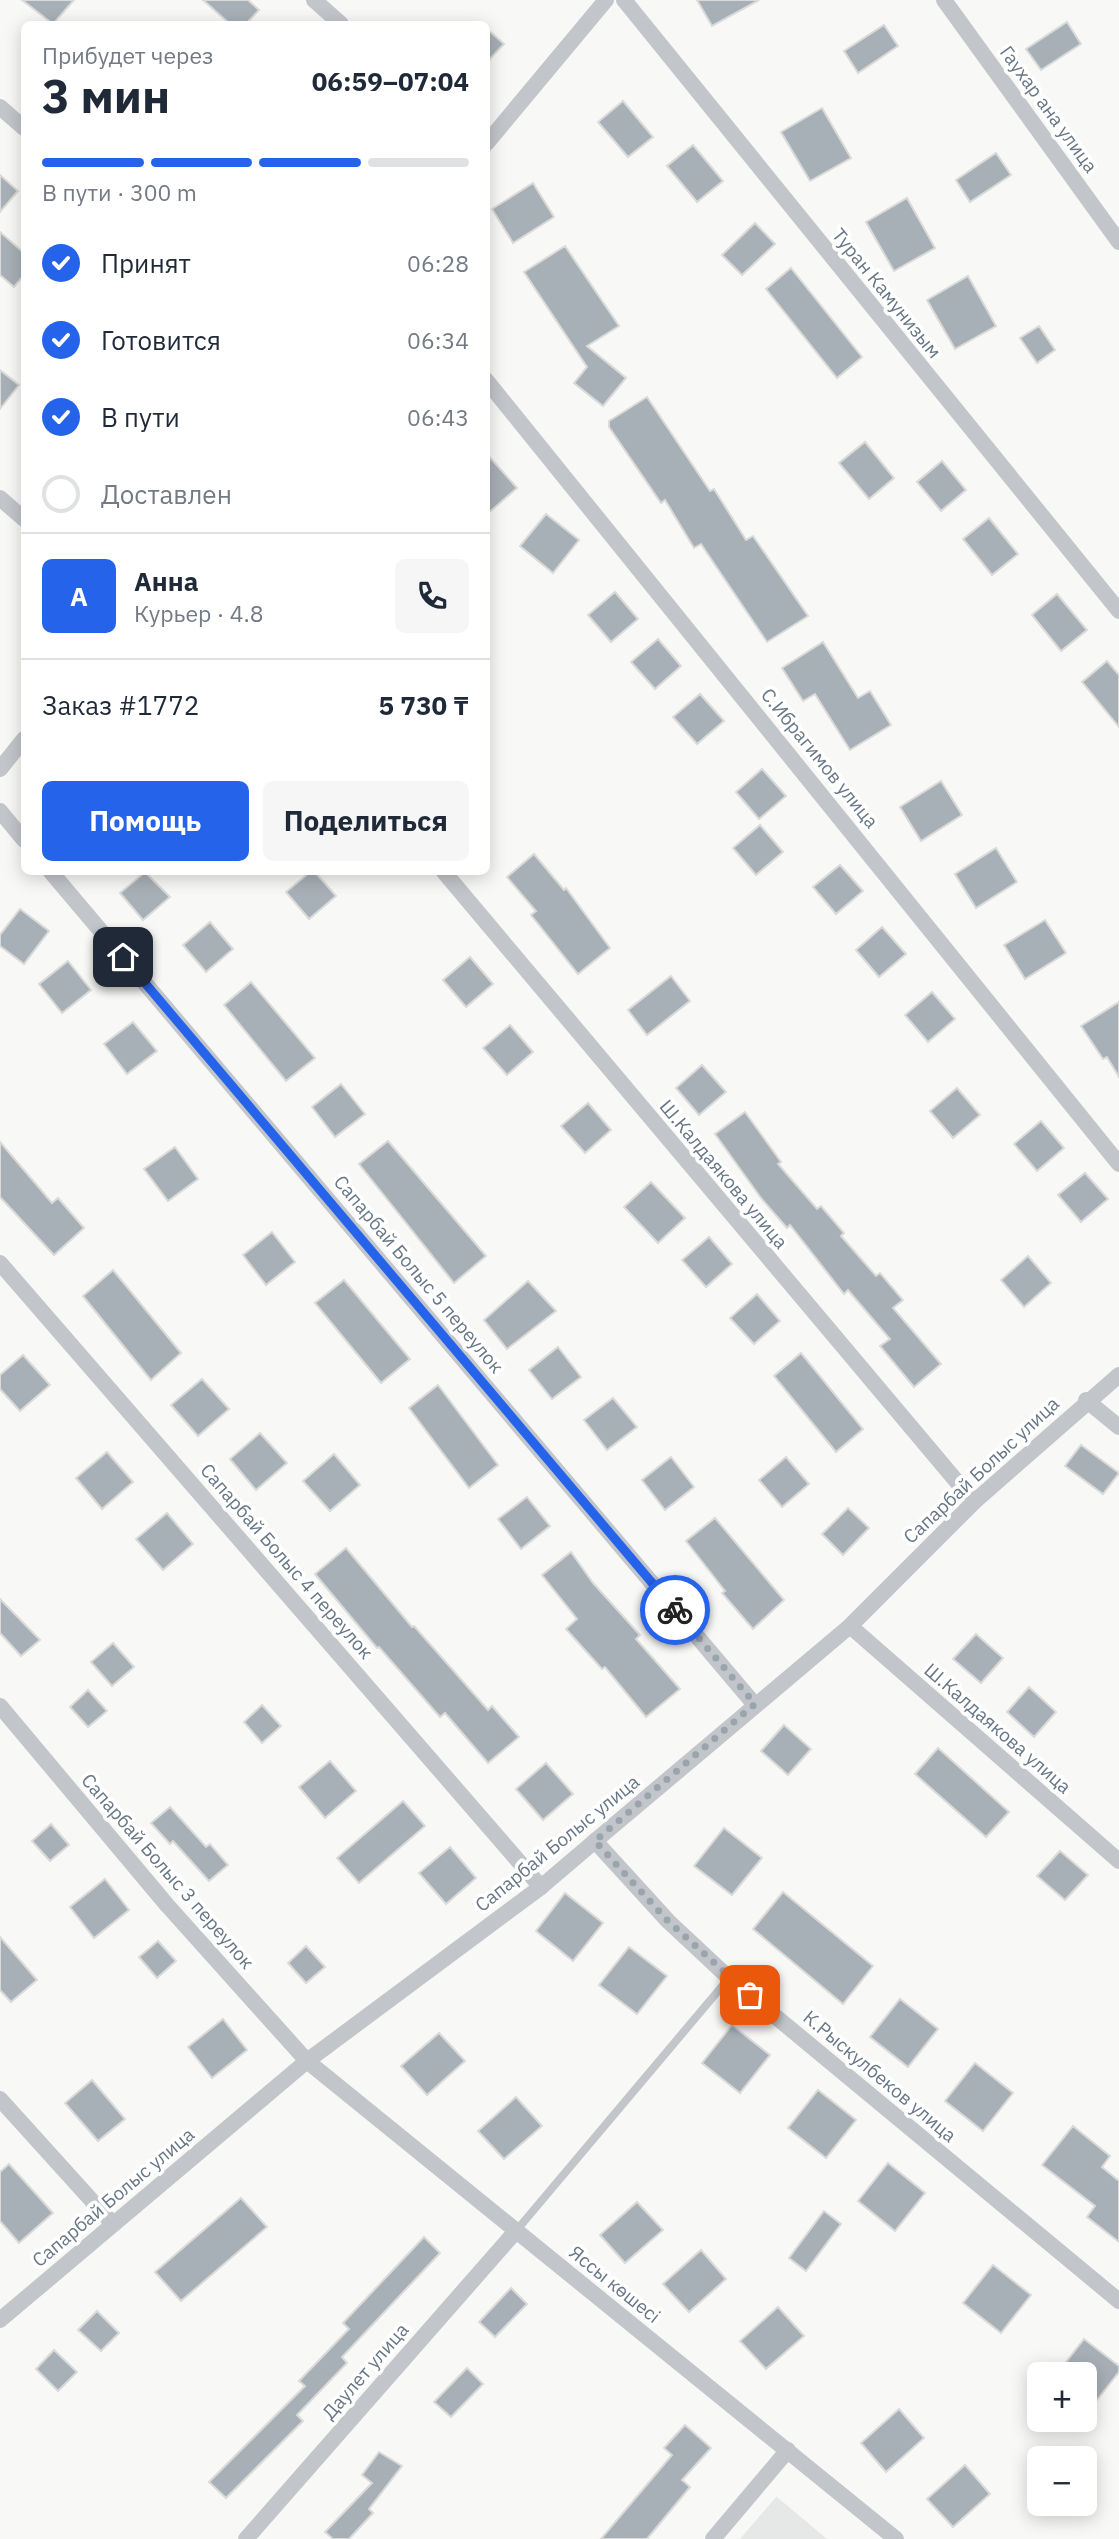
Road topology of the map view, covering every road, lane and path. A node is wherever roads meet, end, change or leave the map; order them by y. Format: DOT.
graph roads {
  1 [pos="314,0"];
  2 [pos="606,0"];
  3 [pos="624,0"];
  4 [pos="944,0"];
  5 [pos="338,21"];
  6 [pos="0,107"];
  7 [pos="21,125"];
  8 [pos="490,139"];
  9 [pos="1119,242"];
  10 [pos="490,385"];
  11 [pos="0,498"];
  12 [pos="21,516"];
  13 [pos="1119,611"];
  14 [pos="21,743"];
  15 [pos="0,769"];
  16 [pos="0,811"];
  17 [pos="21,836"];
  18 [pos="54,875"];
  19 [pos="447,875"];
  20 [pos="1119,1164"];
  21 [pos="0,1263"];
  22 [pos="1119,1375"];
  23 [pos="1086,1401"];
  24 [pos="1119,1426"];
  25 [pos="974,1502"];
  26 [pos="850,1626"];
  27 [pos="755,1704"];
  28 [pos="0,1706"];
  29 [pos="595,1841"];
  30 [pos="1119,1861"];
  31 [pos="541,1887"];
  32 [pos="729,1978"];
  33 [pos="307,2061"];
  34 [pos="0,2099"];
  35 [pos="113,2224"];
  36 [pos="516,2231"];
  37 [pos="1119,2301"];
  38 [pos="0,2320"];
  39 [pos="788,2450"];
  40 [pos="246,2539"];
  41 [pos="713,2539"];
  42 [pos="896,2539"];
  1 -- 5 [label="street"];
  2 -- 8 [label="street"];
  3 -- 13 [label="street, Туран Камунизым"];
  4 -- 9 [label="street, Гаухар ана улица"];
  6 -- 7 [label="street"];
  10 -- 20 [label="street, С.Ибрагимов улица"];
  11 -- 12 [label="street"];
  14 -- 15 [label="street"];
  16 -- 17 [label="street"];
  18 -- 27 [label="street, Сапарбай Болыс 5 переулок"];
  19 -- 25 [label="street, Ш.Калдаякова улица"];
  21 -- 31 [label="street, Сапарбай Болыс 4 переулок"];
  22 -- 23 [label="street, Сапарбай Болыс улица"];
  23 -- 24 [label="street"];
  23 -- 25 [label="street, Сапарбай Болыс улица"];
  25 -- 26 [label="street, Сапарбай Болыс улица"];
  26 -- 27 [label="street, Сапарбай Болыс улица"];
  26 -- 30 [label="street, Ш.Калдаякова улица"];
  27 -- 29 [label="street, Сапарбай Болыс улица"];
  28 -- 33 [label="street, Сапарбай Болыс 3 переулок"];
  29 -- 31 [label="street, Сапарбай Болыс улица"];
  29 -- 32 [label="street, К.Рыскулбеков улица"];
  31 -- 33 [label="street, Сапарбай Болыс улица"];
  32 -- 36 [label="lane"];
  32 -- 37 [label="street, К.Рыскулбеков улица"];
  33 -- 35 [label="street, Сапарбай Болыс улица"];
  33 -- 36 [label="street, Яссы көшесі"];
  34 -- 35 [label="street"];
  35 -- 38 [label="street, Сапарбай Болыс улица"];
  36 -- 39 [label="street, Яссы көшесі"];
  36 -- 40 [label="street, Даулет улица"];
  39 -- 41 [label="street"];
  39 -- 42 [label="street, Яссы көшесі"];
}
